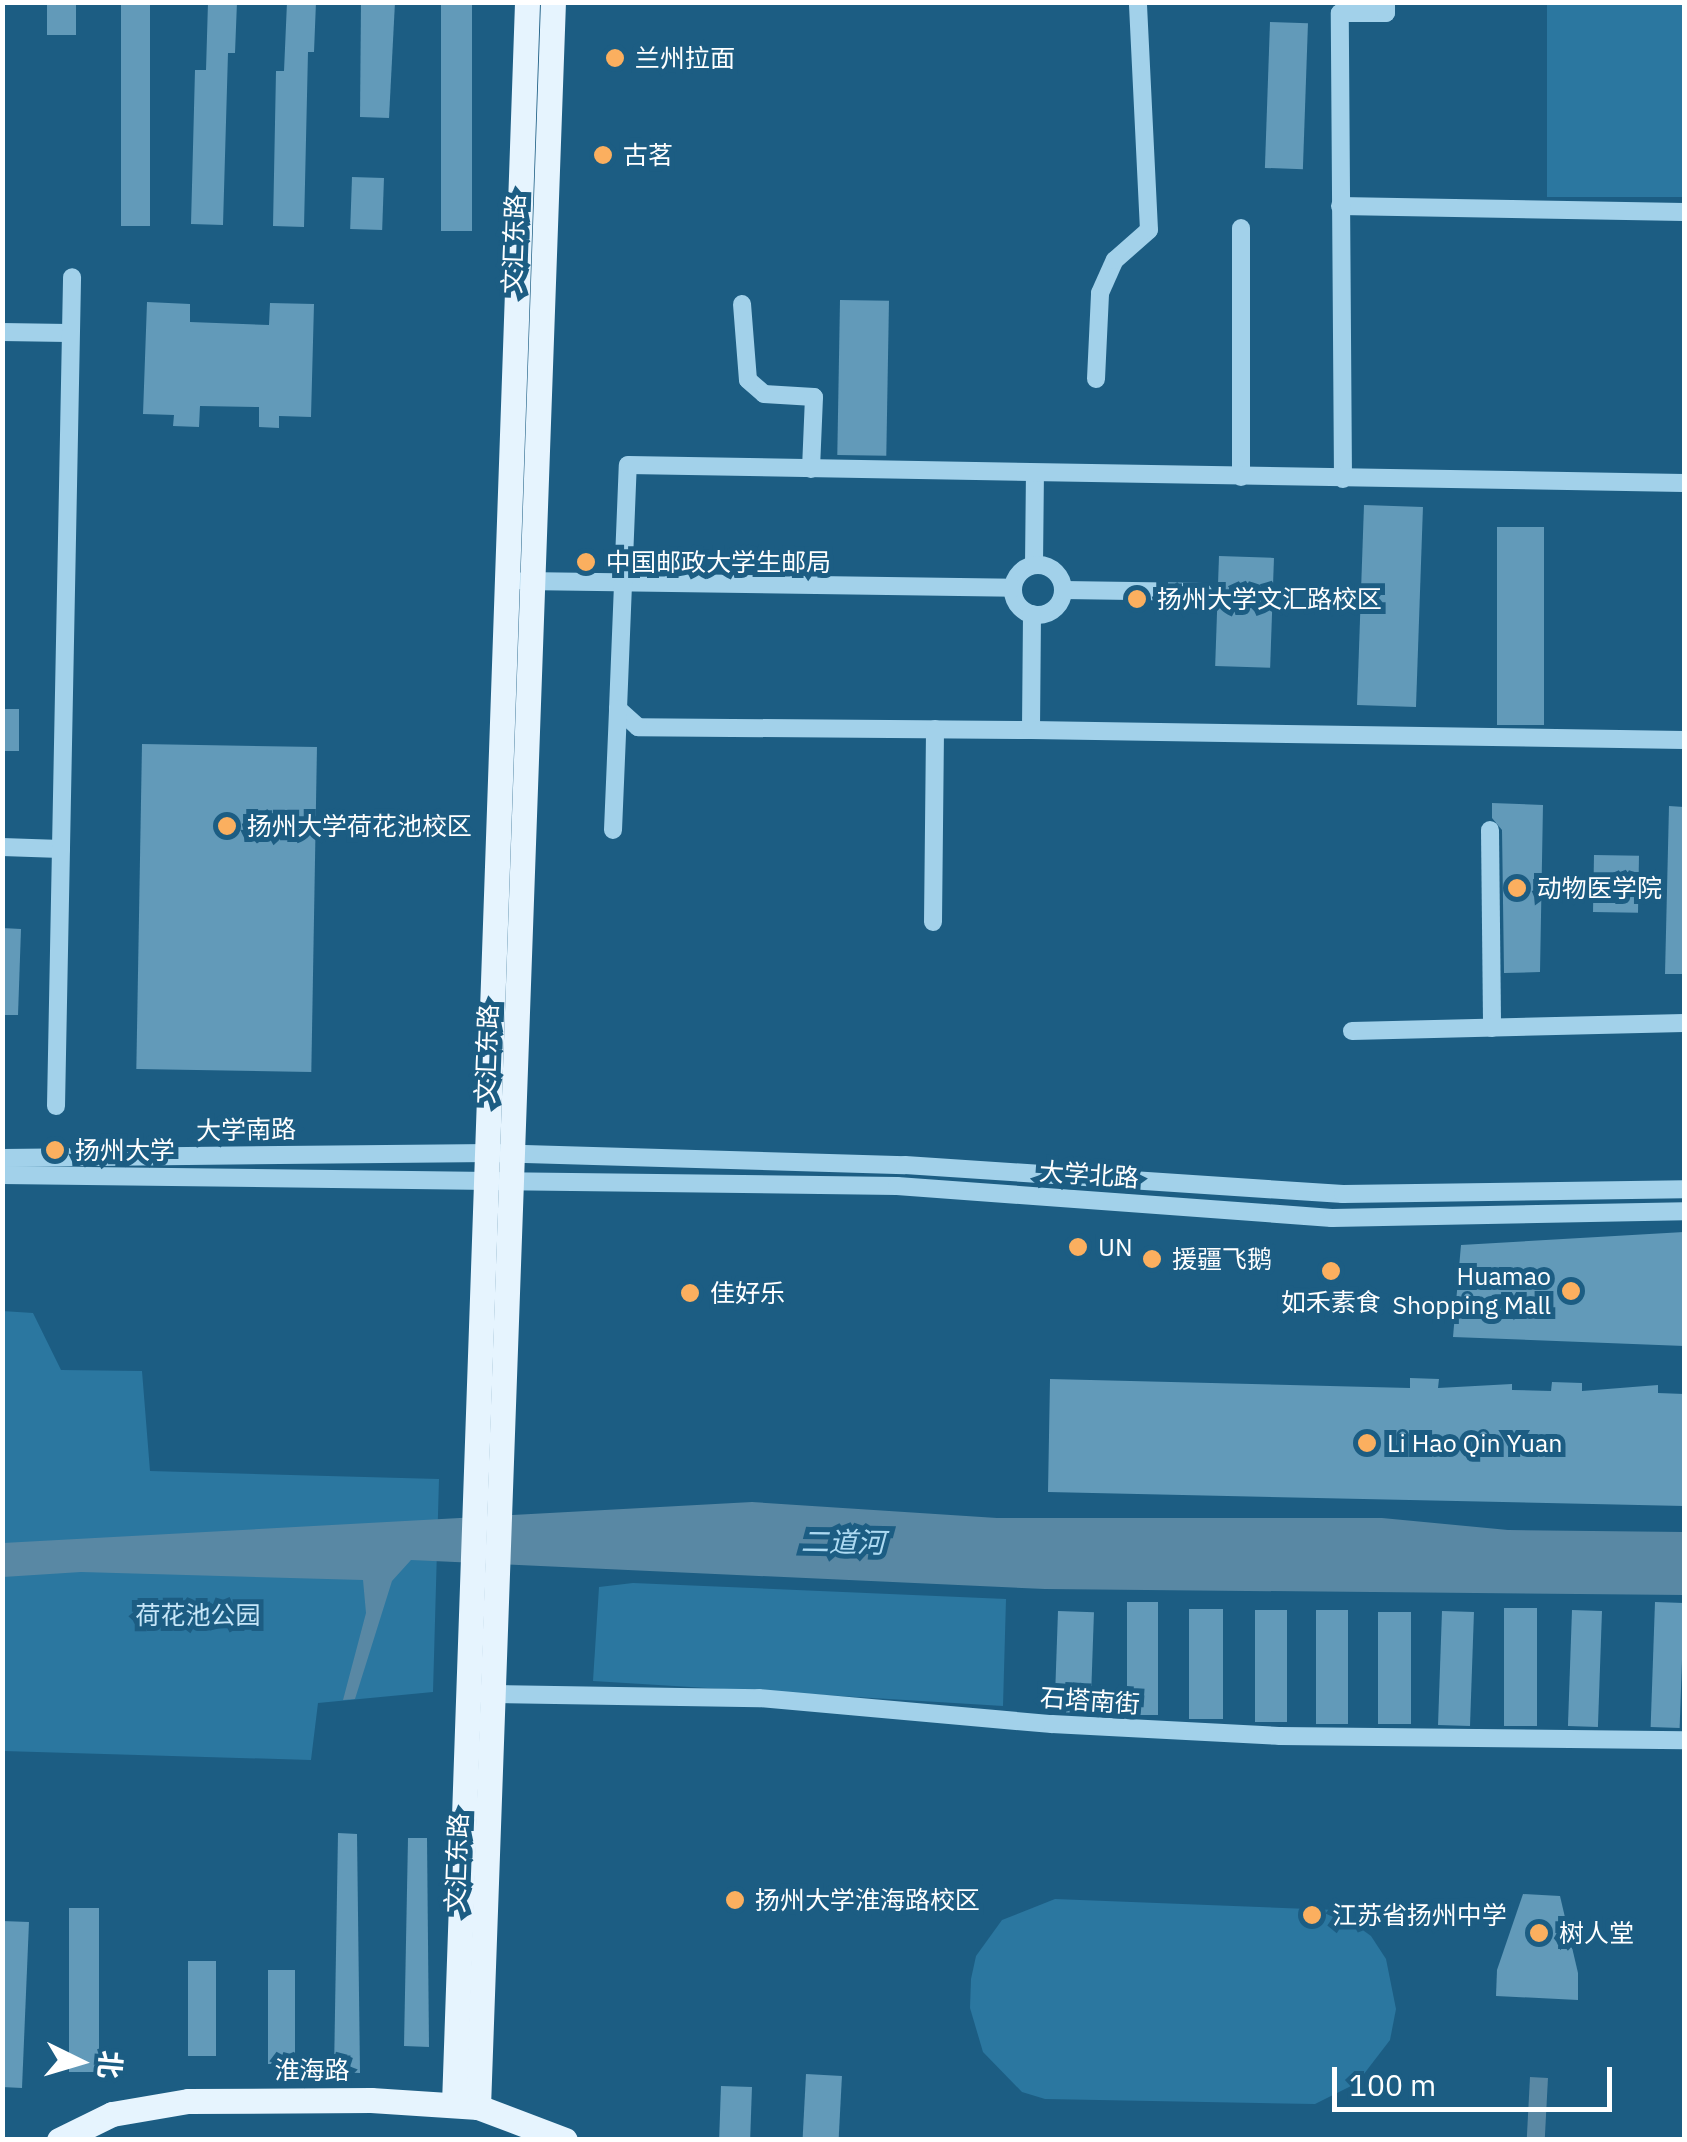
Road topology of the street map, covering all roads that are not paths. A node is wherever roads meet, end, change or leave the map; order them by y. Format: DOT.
graph roads {
  1 [pos="526,2"];
  2 [pos="553,2"];
  3 [pos="1138,2"];
  4 [pos="1386,2"];
  5 [pos="1340,206"];
  6 [pos="1684,212"];
  7 [pos="1240,228"];
  8 [pos="72,277"];
  9 [pos="742,304"];
  10 [pos="2,332"];
  11 [pos="68,334"];
  12 [pos="1096,379"];
  13 [pos="811,468"];
  14 [pos="1036,473"];
  15 [pos="1241,477"];
  16 [pos="1343,480"];
  17 [pos="1684,483"];
  18 [pos="1034,565"];
  19 [pos="519,581"];
  20 [pos="625,583"];
  21 [pos="1013,588"];
  22 [pos="1063,590"];
  23 [pos="1204,592"];
  24 [pos="1032,614"];
  25 [pos="618,709"];
  26 [pos="935,729"];
  27 [pos="1031,730"];
  28 [pos="1684,740"];
  29 [pos="613,830"];
  30 [pos="1490,830"];
  31 [pos="2,847"];
  32 [pos="61,849"];
  33 [pos="932,922"];
  34 [pos="1684,1023"];
  35 [pos="1492,1028"];
  36 [pos="1352,1031"];
  37 [pos="56,1106"];
  38 [pos="2,1158"];
  39 [pos="502,1165"];
  40 [pos="2,1175"];
  41 [pos="1684,1189"];
  42 [pos="1684,1211"];
  43 [pos="486,1578"];
  44 [pos="494,1694"];
  45 [pos="1684,1740"];
  46 [pos="466,2105"];
  47 [pos="59,2140"];
  48 [pos="565,2140"];
  1 -- 19 [label="main road, 文汇东路"];
  2 -- 19 [label="main road, 文汇东路"];
  3 -- 12 [label="street"];
  4 -- 5 [label="street"];
  5 -- 6 [label="street"];
  5 -- 16 [label="street"];
  7 -- 15 [label="street"];
  8 -- 11 [label="street"];
  9 -- 13 [label="street"];
  10 -- 11 [label="street"];
  11 -- 32 [label="street"];
  13 -- 14 [label="street"];
  13 -- 20 [label="street"];
  14 -- 15 [label="street"];
  14 -- 18 [label="street"];
  15 -- 16 [label="street"];
  16 -- 17 [label="street"];
  18 -- 21 [label="street"];
  18 -- 22 [label="street"];
  19 -- 20 [label="street"];
  19 -- 39 [label="main road, 文汇东路"];
  20 -- 21 [label="street"];
  20 -- 25 [label="street"];
  21 -- 24 [label="street"];
  22 -- 23 [label="street"];
  22 -- 24 [label="street"];
  24 -- 27 [label="street"];
  25 -- 26 [label="street"];
  25 -- 29 [label="street"];
  26 -- 27 [label="street"];
  26 -- 33 [label="street"];
  27 -- 28 [label="street"];
  30 -- 35 [label="street"];
  31 -- 32 [label="street"];
  32 -- 37 [label="street"];
  34 -- 35 [label="street"];
  35 -- 36 [label="street"];
  38 -- 39 [label="street, 大学南路"];
  39 -- 40 [label="street, 大学南路"];
  39 -- 41 [label="street, 大学北路"];
  39 -- 42 [label="street, 大学北路"];
  39 -- 43 [label="main road, 文汇东路"];
  43 -- 44 [label="main road, 文汇东路"];
  43 -- 46 [label="main road, 文汇东路"];
  44 -- 45 [label="street, 石塔南街"];
  44 -- 46 [label="main road, 文汇东路"];
  46 -- 47 [label="main road, 淮海路"];
  46 -- 48 [label="main road, 淮海路"];
}
